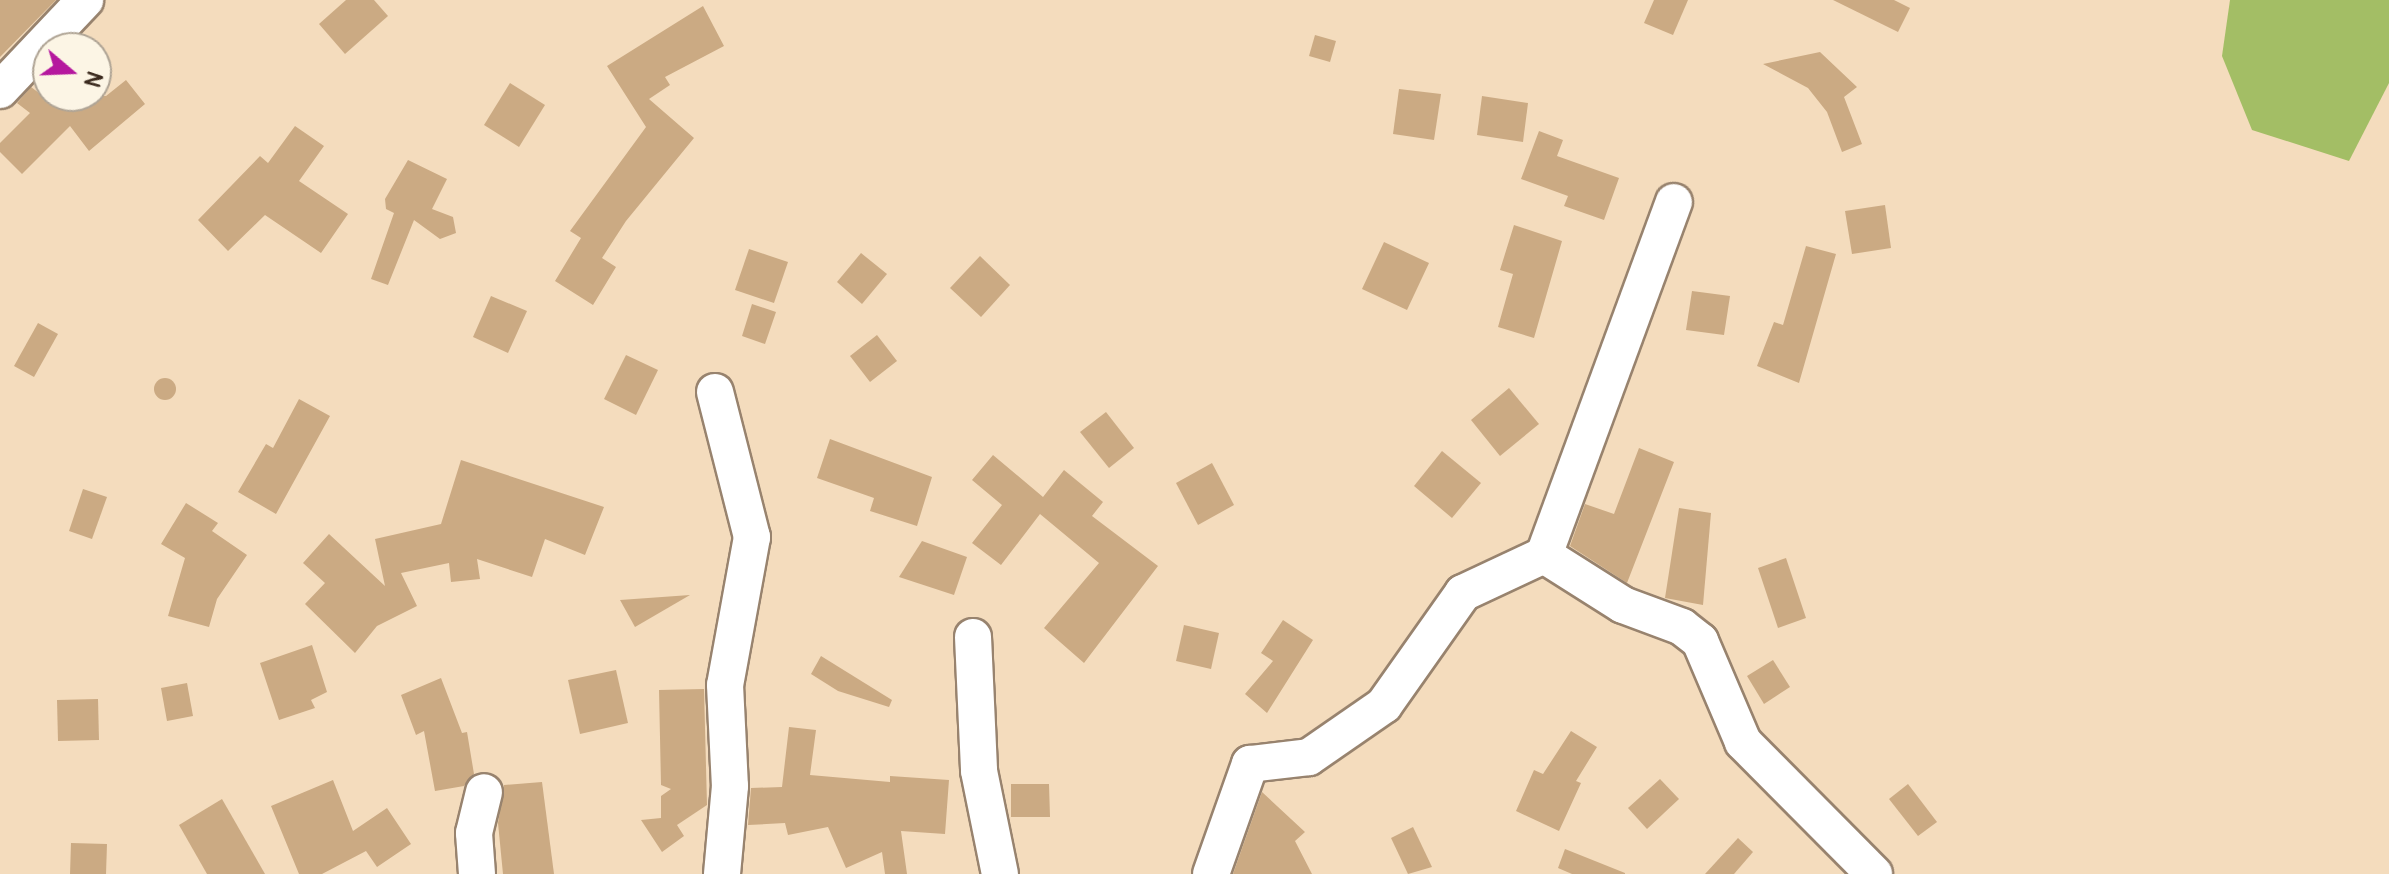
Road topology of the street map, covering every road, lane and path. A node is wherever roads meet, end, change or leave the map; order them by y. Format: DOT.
graph roads {
  1 [pos="85,0"];
  2 [pos="0,90"];
  3 [pos="1674,202"];
  4 [pos="715,392"];
  5 [pos="1544,555"];
  6 [pos="973,637"];
  7 [pos="484,792"];
  8 [pos="477,874"];
  9 [pos="722,874"];
  10 [pos="1000,874"];
  11 [pos="1211,874"];
  12 [pos="1874,874"];
  1 -- 2 [label="street"];
  3 -- 5 [label="street"];
  4 -- 9 [label="street"];
  5 -- 11 [label="street"];
  5 -- 12 [label="street"];
  6 -- 10 [label="street"];
  7 -- 8 [label="street"];
}
